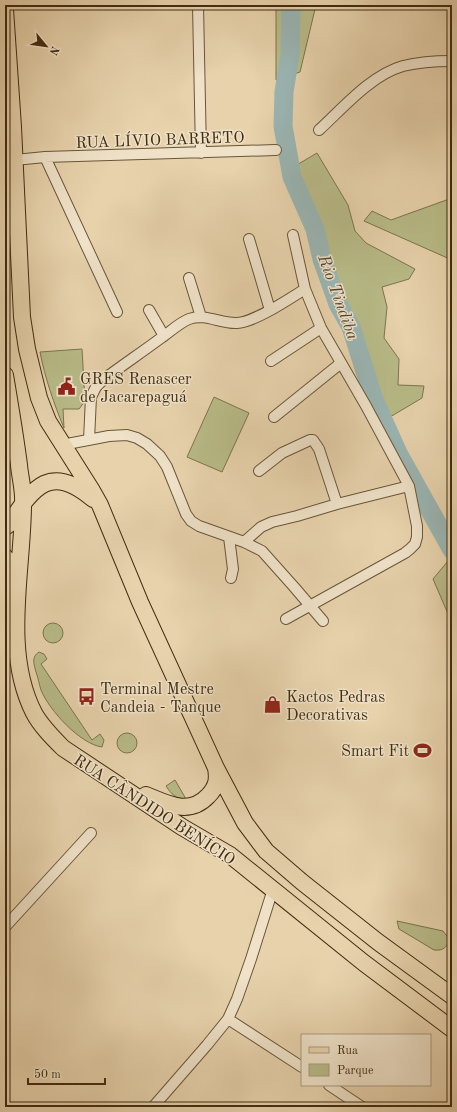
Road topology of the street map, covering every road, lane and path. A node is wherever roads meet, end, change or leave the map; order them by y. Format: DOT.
graph roads {
  1 [pos="198,5"];
  2 [pos="5,9"];
  3 [pos="452,61"];
  4 [pos="319,130"];
  5 [pos="276,150"];
  6 [pos="201,153"];
  7 [pos="45,157"];
  8 [pos="15,160"];
  9 [pos="293,235"];
  10 [pos="249,239"];
  11 [pos="189,278"];
  12 [pos="305,289"];
  13 [pos="149,310"];
  14 [pos="270,310"];
  15 [pos="117,312"];
  16 [pos="201,317"];
  17 [pos="321,328"];
  18 [pos="164,336"];
  19 [pos="271,361"];
  20 [pos="341,362"];
  21 [pos="5,375"];
  22 [pos="274,417"];
  23 [pos="89,440"];
  24 [pos="62,445"];
  25 [pos="259,471"];
  26 [pos="409,486"];
  27 [pos="24,502"];
  28 [pos="337,504"];
  29 [pos="100,505"];
  30 [pos="5,527"];
  31 [pos="230,537"];
  32 [pos="244,542"];
  33 [pos="5,557"];
  34 [pos="231,578"];
  35 [pos="17,593"];
  36 [pos="310,605"];
  37 [pos="286,619"];
  38 [pos="323,621"];
  39 [pos="216,768"];
  40 [pos="113,781"];
  41 [pos="91,833"];
  42 [pos="273,889"];
  43 [pos="5,927"];
  44 [pos="452,996"];
  45 [pos="228,1019"];
  46 [pos="452,1029"];
  47 [pos="301,1066"];
  48 [pos="330,1086"];
  49 [pos="154,1107"];
  50 [pos="362,1107"];
  1 -- 6 [label="street"];
  2 -- 8 [label="main road, RUA CÂNDIDO BENÍCIO"];
  3 -- 4 [label="street"];
  5 -- 6 [label="street, RUA LÍVIO BARRETO"];
  6 -- 7 [label="street, RUA LÍVIO BARRETO"];
  7 -- 8 [label="street, RUA LÍVIO BARRETO"];
  7 -- 15 [label="street"];
  8 -- 24 [label="main road, RUA CÂNDIDO BENÍCIO"];
  9 -- 12 [label="street"];
  10 -- 14 [label="street"];
  11 -- 16 [label="street"];
  12 -- 14 [label="street"];
  12 -- 17 [label="street"];
  13 -- 18 [label="street"];
  14 -- 16 [label="street"];
  16 -- 18 [label="street"];
  17 -- 19 [label="street"];
  17 -- 20 [label="street"];
  18 -- 23 [label="street"];
  20 -- 22 [label="street"];
  20 -- 26 [label="street"];
  21 -- 27 [label="main road, RUA CÂNDIDO BENÍCIO"];
  23 -- 24 [label="street"];
  23 -- 31 [label="street"];
  24 -- 29 [label="main road, RUA CÂNDIDO BENÍCIO"];
  25 -- 28 [label="street"];
  26 -- 28 [label="street"];
  26 -- 36 [label="street"];
  27 -- 29 [label="main road"];
  27 -- 30 [label="main road"];
  27 -- 35 [label="main road, RUA CÂNDIDO BENÍCIO"];
  28 -- 32 [label="street"];
  29 -- 39 [label="main road, RUA CÂNDIDO BENÍCIO"];
  31 -- 32 [label="street"];
  31 -- 34 [label="street"];
  32 -- 36 [label="street"];
  33 -- 35 [label="main road"];
  35 -- 40 [label="main road, RUA CÂNDIDO BENÍCIO"];
  36 -- 37 [label="street"];
  36 -- 38 [label="street"];
  39 -- 40 [label="main road"];
  39 -- 44 [label="main road, RUA CÂNDIDO BENÍCIO"];
  40 -- 42 [label="main road, RUA CÂNDIDO BENÍCIO"];
  41 -- 43 [label="street"];
  42 -- 45 [label="street"];
  42 -- 46 [label="main road, RUA CÂNDIDO BENÍCIO"];
  45 -- 47 [label="street"];
  45 -- 49 [label="street"];
  48 -- 50 [label="street"];
}
